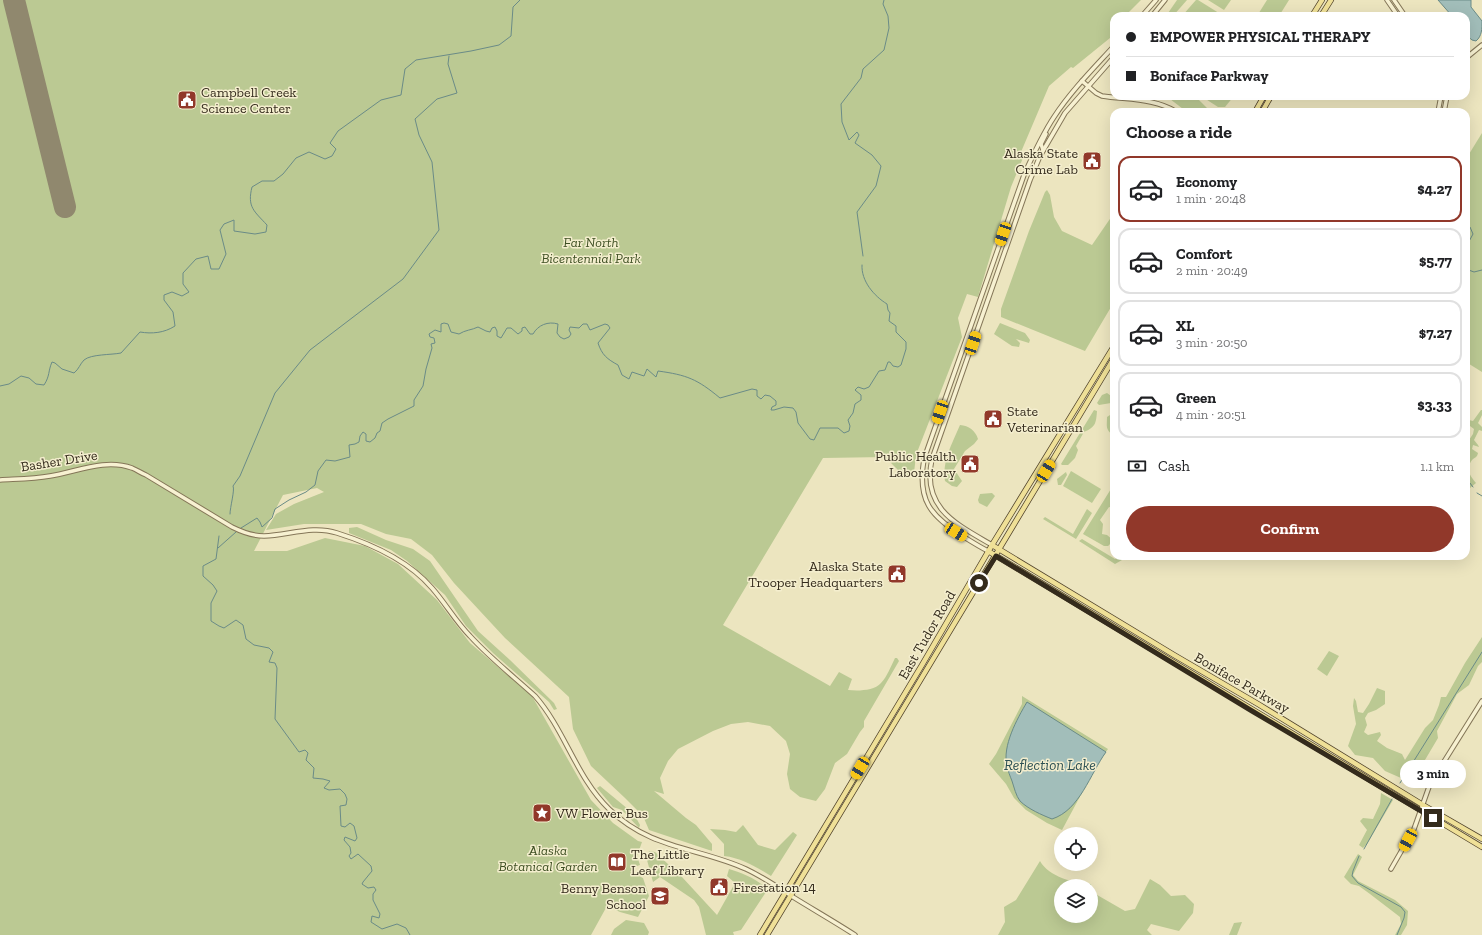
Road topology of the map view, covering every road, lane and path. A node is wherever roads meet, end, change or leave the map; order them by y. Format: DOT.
graph roads {
  1 [pos="1156,0"];
  2 [pos="1165,0"];
  3 [pos="1322,0"];
  4 [pos="1331,0"];
  5 [pos="1387,0"];
  6 [pos="1394,0"];
  7 [pos="1146,12"];
  8 [pos="1155,12"];
  9 [pos="1314,12"];
  10 [pos="1324,12"];
  11 [pos="1395,12"];
  12 [pos="1402,12"];
  13 [pos="1482,45"];
  14 [pos="1110,51"];
  15 [pos="1470,55"];
  16 [pos="1110,61"];
  17 [pos="1082,81"];
  18 [pos="1088,86"];
  19 [pos="1110,97"];
  20 [pos="1135,100"];
  21 [pos="1170,108"];
  22 [pos="1054,117"];
  23 [pos="1043,150"];
  24 [pos="1110,353"];
  25 [pos="1110,365"];
  26 [pos="0,480"];
  27 [pos="992,545"];
  28 [pos="999,550"];
  29 [pos="988,551"];
  30 [pos="996,556"];
  31 [pos="1482,701"];
  32 [pos="1423,805"];
  33 [pos="1421,810"];
  34 [pos="1482,839"];
  35 [pos="1482,847"];
  36 [pos="1391,869"];
  37 [pos="786,892"];
  38 [pos="791,895"];
  39 [pos="760,935"];
  40 [pos="767,935"];
  41 [pos="855,935"];
  1 -- 7 [label="street"];
  2 -- 8 [label="street"];
  3 -- 9 [label="main road"];
  4 -- 10 [label="main road"];
  5 -- 11 [label="street"];
  6 -- 12 [label="street"];
  13 -- 15 [label="street"];
  14 -- 17 [label="street"];
  16 -- 18 [label="street"];
  17 -- 18 [label="street"];
  17 -- 22 [label="street"];
  18 -- 19 [label="street"];
  18 -- 23 [label="street"];
  20 -- 21 [label="street"];
  22 -- 23 [label="street"];
  22 -- 29 [label="street"];
  23 -- 27 [label="street"];
  24 -- 27 [label="main road, East Tudor Road"];
  25 -- 28 [label="main road, East Tudor Road"];
  26 -- 37 [label="street, Basher Drive"];
  27 -- 28 [label="main road, Boniface Parkway"];
  27 -- 29 [label="main road, East Tudor Road"];
  28 -- 30 [label="main road, East Tudor Road"];
  28 -- 32 [label="main road, Boniface Parkway"];
  29 -- 30 [label="main road, Boniface Parkway"];
  29 -- 37 [label="main road, East Tudor Road"];
  30 -- 33 [label="main road, Boniface Parkway"];
  30 -- 38 [label="main road, East Tudor Road"];
  31 -- 32 [label="street"];
  32 -- 33 [label="street"];
  32 -- 34 [label="main road, Boniface Parkway"];
  33 -- 35 [label="main road, Boniface Parkway"];
  33 -- 36 [label="street"];
  37 -- 38 [label="street"];
  37 -- 39 [label="main road, East Tudor Road"];
  38 -- 40 [label="main road, East Tudor Road"];
  38 -- 41 [label="street"];
}
